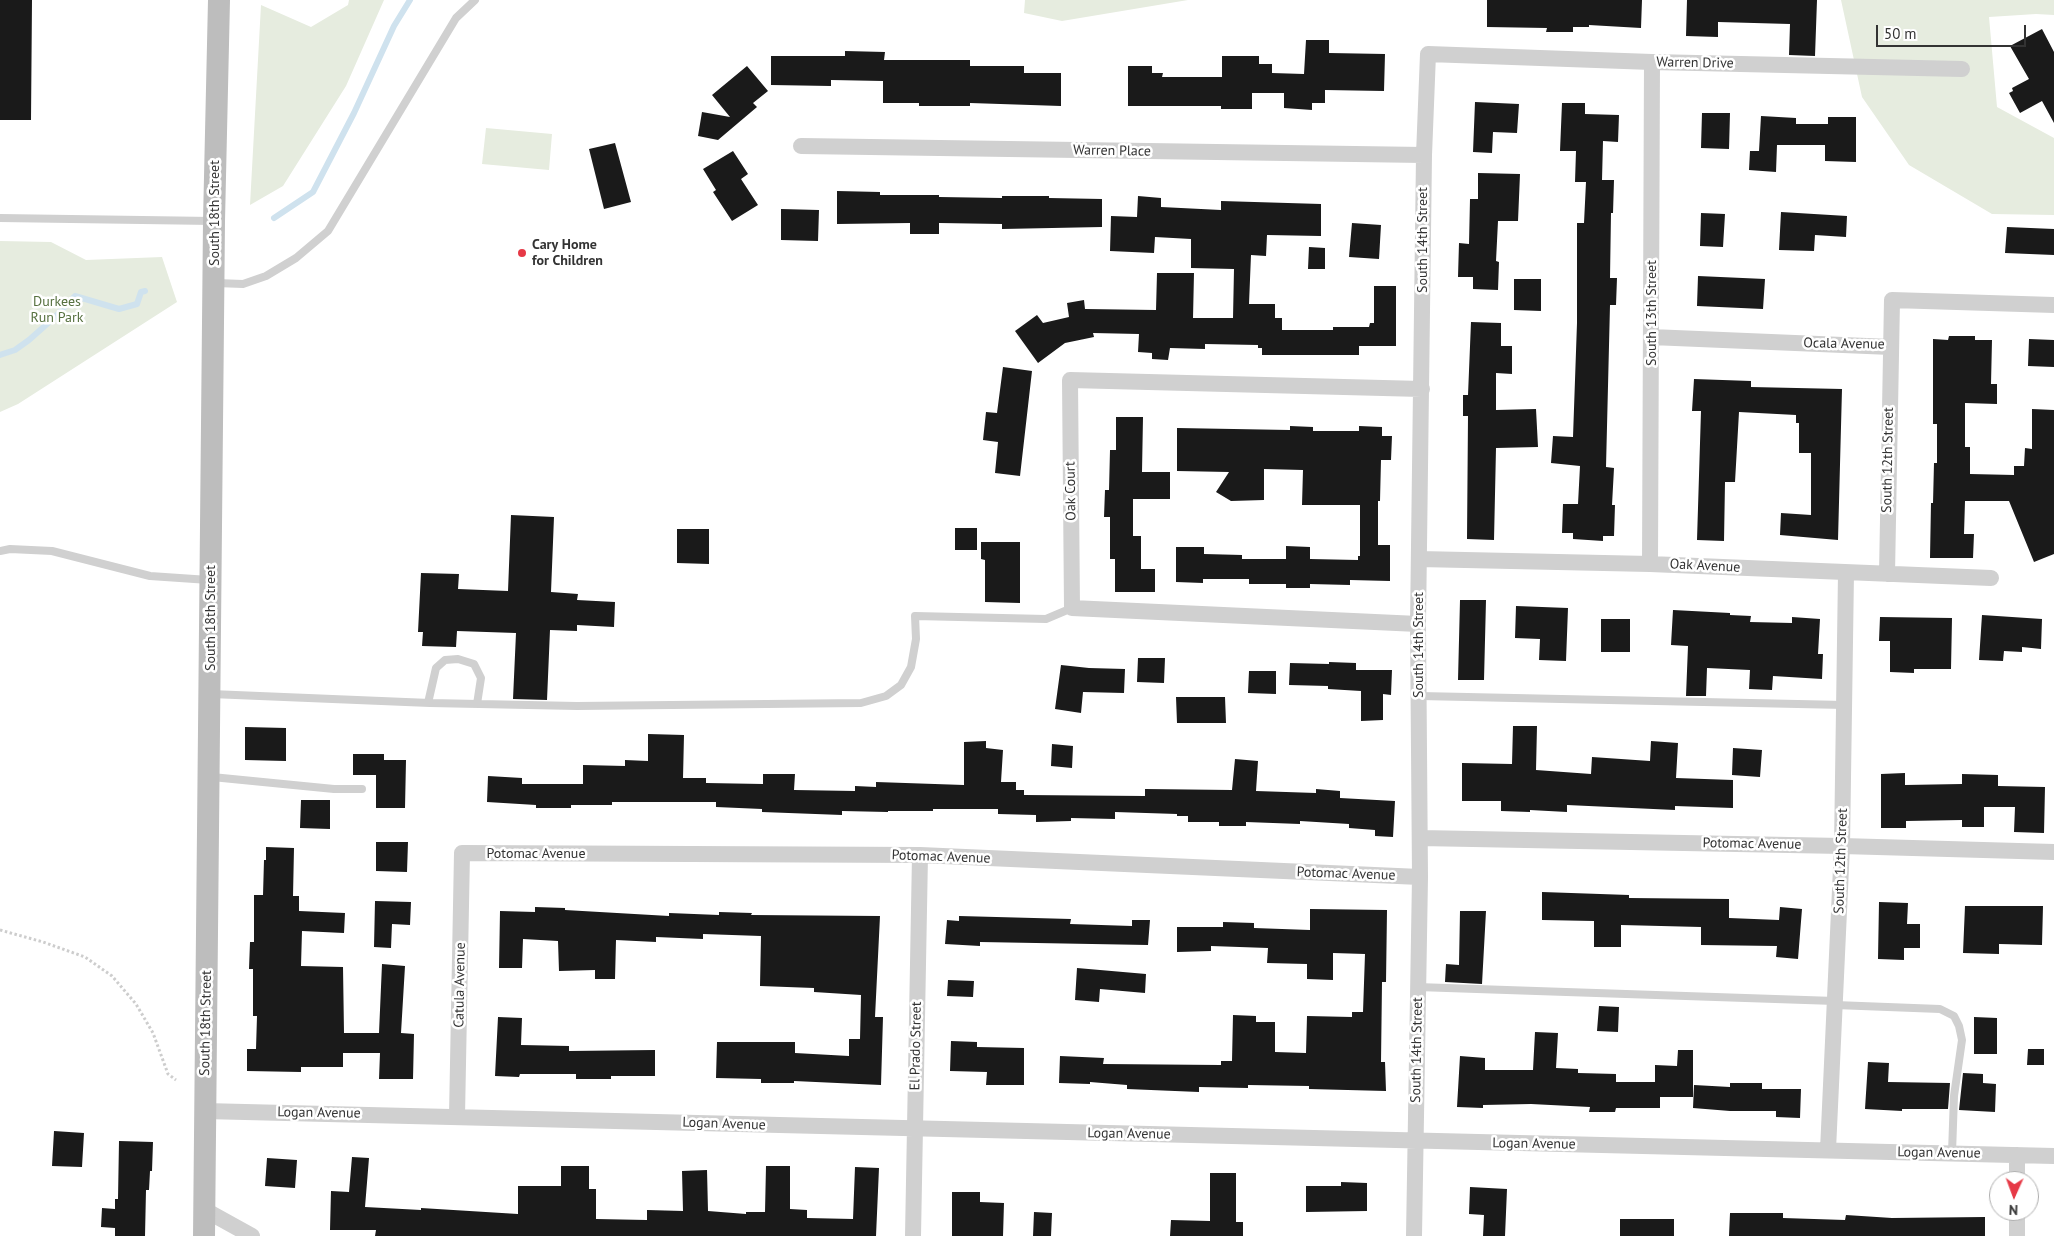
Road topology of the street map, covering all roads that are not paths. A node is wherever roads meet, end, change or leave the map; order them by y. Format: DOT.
graph roads {
  1 [pos="219,0"];
  2 [pos="475,0"];
  3 [pos="1428,54"];
  4 [pos="1652,62"];
  5 [pos="1962,69"];
  6 [pos="801,146"];
  7 [pos="1424,155"];
  8 [pos="0,218"];
  9 [pos="214,221"];
  10 [pos="215,283"];
  11 [pos="2054,305"];
  12 [pos="1652,338"];
  13 [pos="1890,347"];
  14 [pos="1422,390"];
  15 [pos="0,551"];
  16 [pos="1419,559"];
  17 [pos="1650,564"];
  18 [pos="1846,573"];
  19 [pos="1887,574"];
  20 [pos="1991,578"];
  21 [pos="211,580"];
  22 [pos="1072,608"];
  23 [pos="1418,624"];
  24 [pos="211,694"];
  25 [pos="1420,696"];
  26 [pos="428,703"];
  27 [pos="477,704"];
  28 [pos="1845,705"];
  29 [pos="210,777"];
  30 [pos="362,789"];
  31 [pos="1420,838"];
  32 [pos="1842,846"];
  33 [pos="2054,852"];
  34 [pos="462,854"];
  35 [pos="920,855"];
  36 [pos="1420,877"];
  37 [pos="1417,987"];
  38 [pos="1835,1003"];
  39 [pos="204,1111"];
  40 [pos="457,1116"];
  41 [pos="914,1129"];
  42 [pos="1416,1141"];
  43 [pos="1828,1150"];
  44 [pos="1952,1153"];
  45 [pos="2017,1155"];
  46 [pos="2054,1156"];
  47 [pos="2017,1171"];
  48 [pos="204,1210"];
  49 [pos="2017,1221"];
  50 [pos="204,1236"];
  51 [pos="252,1236"];
  52 [pos="913,1236"];
  53 [pos="1414,1236"];
  54 [pos="2017,1236"];
  1 -- 9 [label="main road, South 18th Street"];
  2 -- 10 [label="lane"];
  3 -- 4 [label="street, Warren Drive"];
  3 -- 7 [label="street, South 14th Street"];
  4 -- 5 [label="street, Warren Drive"];
  4 -- 12 [label="street, South 13th Street"];
  6 -- 7 [label="street, Warren Place"];
  7 -- 14 [label="street, South 14th Street"];
  8 -- 9 [label="lane"];
  9 -- 10 [label="main road, South 18th Street"];
  10 -- 21 [label="main road, South 18th Street"];
  11 -- 13 [label="street, Ocala Avenue"];
  12 -- 13 [label="street, Ocala Avenue"];
  12 -- 17 [label="street, South 13th Street"];
  13 -- 19 [label="street, South 12th Street"];
  14 -- 16 [label="street, South 14th Street"];
  14 -- 22 [label="street, Oak Court"];
  15 -- 21 [label="lane"];
  16 -- 17 [label="street, Oak Avenue"];
  16 -- 23 [label="street, South 14th Street"];
  17 -- 18 [label="street, Oak Avenue"];
  18 -- 19 [label="street, Oak Avenue"];
  18 -- 28 [label="street, South 12th Street"];
  19 -- 20 [label="street, Oak Avenue"];
  21 -- 24 [label="main road, South 18th Street"];
  22 -- 23 [label="street"];
  22 -- 27 [label="lane"];
  23 -- 25 [label="street, South 14th Street"];
  24 -- 26 [label="lane"];
  24 -- 29 [label="main road, South 18th Street"];
  25 -- 28 [label="lane"];
  25 -- 31 [label="street, South 14th Street"];
  26 -- 27 [label="lane"];
  26 -- 27 [label="lane"];
  28 -- 32 [label="street, South 12th Street"];
  29 -- 30 [label="lane"];
  29 -- 39 [label="main road, South 18th Street"];
  31 -- 32 [label="street, Potomac Avenue"];
  31 -- 36 [label="street, South 14th Street"];
  32 -- 33 [label="street, Potomac Avenue"];
  32 -- 38 [label="street, South 12th Street"];
  34 -- 35 [label="street, Potomac Avenue"];
  34 -- 40 [label="street, Catula Avenue"];
  35 -- 36 [label="street, Potomac Avenue"];
  35 -- 41 [label="street, El Prado Street"];
  36 -- 37 [label="street, South 14th Street"];
  37 -- 38 [label="lane"];
  37 -- 42 [label="street, South 14th Street"];
  38 -- 43 [label="street, South 12th Street"];
  38 -- 44 [label="lane"];
  39 -- 40 [label="street, Logan Avenue"];
  39 -- 48 [label="main road, South 18th Street"];
  40 -- 41 [label="street, Logan Avenue"];
  41 -- 42 [label="street, Logan Avenue"];
  41 -- 52 [label="street, El Prado Street"];
  42 -- 43 [label="street, Logan Avenue"];
  42 -- 53 [label="street, South 14th Street"];
  43 -- 44 [label="street, Logan Avenue"];
  44 -- 45 [label="street, Logan Avenue"];
  45 -- 46 [label="street, Logan Avenue"];
  45 -- 47 [label="street"];
  48 -- 50 [label="main road, South 18th Street"];
  48 -- 51 [label="street"];
  49 -- 54 [label="street"];
}
